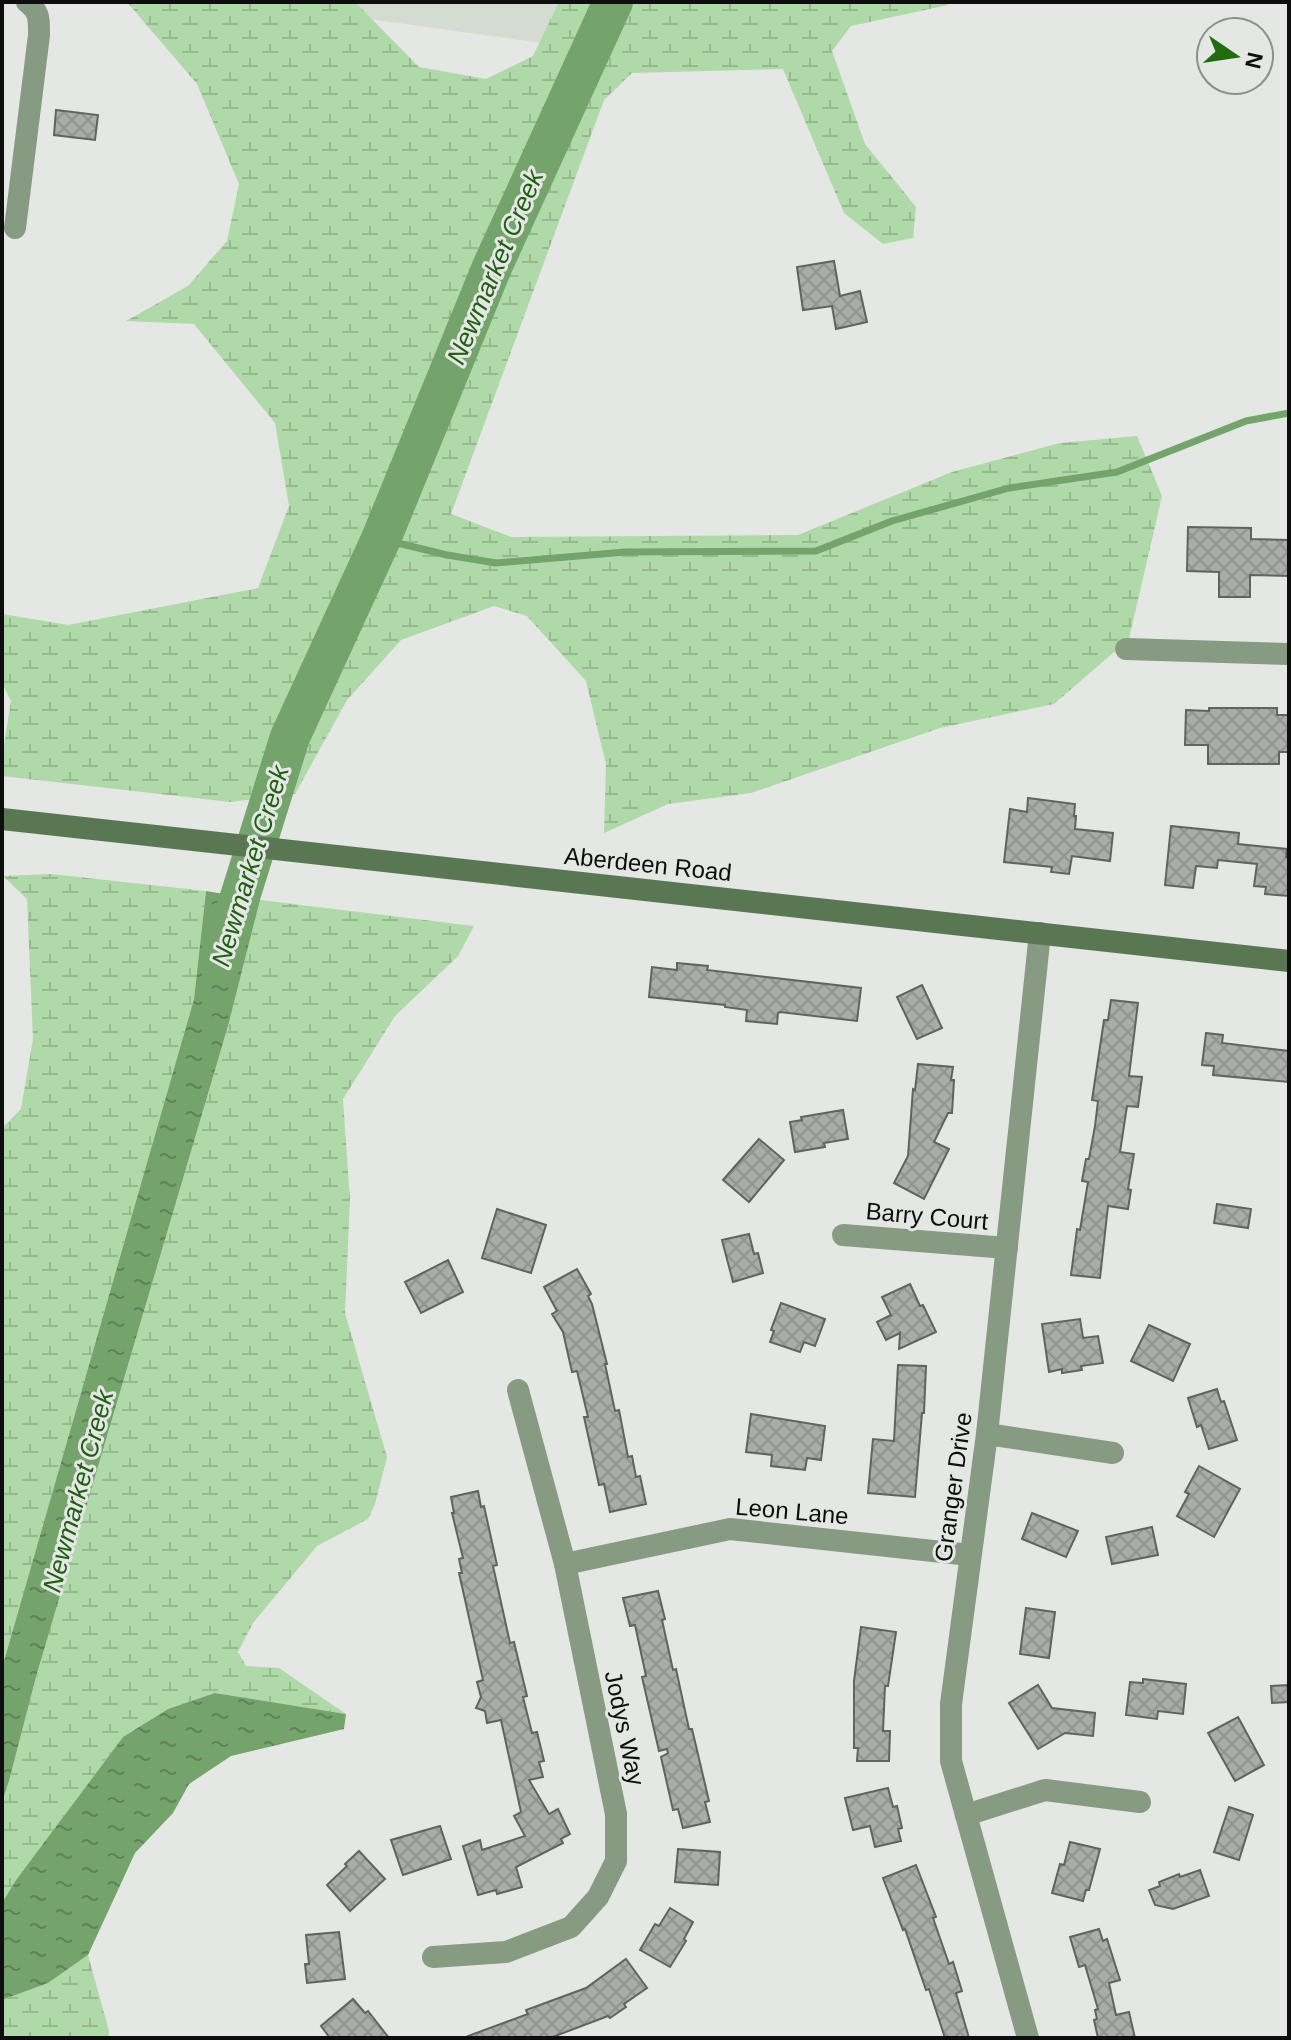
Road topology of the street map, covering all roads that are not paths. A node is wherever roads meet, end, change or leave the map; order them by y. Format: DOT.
graph roads {
  1 [pos="27,2"];
  2 [pos="15,228"];
  3 [pos="1126,649"];
  4 [pos="1289,654"];
  5 [pos="2,819"];
  6 [pos="1040,933"];
  7 [pos="1289,961"];
  8 [pos="843,1235"];
  9 [pos="1007,1248"];
  10 [pos="518,1390"];
  11 [pos="987,1434"];
  12 [pos="1113,1453"];
  13 [pos="970,1555"];
  14 [pos="565,1564"];
  15 [pos="1140,1802"];
  16 [pos="966,1815"];
  17 [pos="433,1957"];
  18 [pos="1028,2038"];
  1 -- 2 [label="street"];
  3 -- 4 [label="street"];
  5 -- 6 [label="main road, Aberdeen Road"];
  6 -- 7 [label="main road, Aberdeen Road"];
  6 -- 9 [label="street, Granger Drive"];
  8 -- 9 [label="street, Barry Court"];
  9 -- 11 [label="street, Granger Drive"];
  10 -- 14 [label="street, Jodys Way"];
  11 -- 12 [label="street"];
  11 -- 13 [label="street, Granger Drive"];
  13 -- 14 [label="street, Leon Lane"];
  13 -- 16 [label="street, Granger Drive"];
  14 -- 17 [label="street, Jodys Way"];
  15 -- 16 [label="street"];
  16 -- 18 [label="street, Granger Drive"];
}
